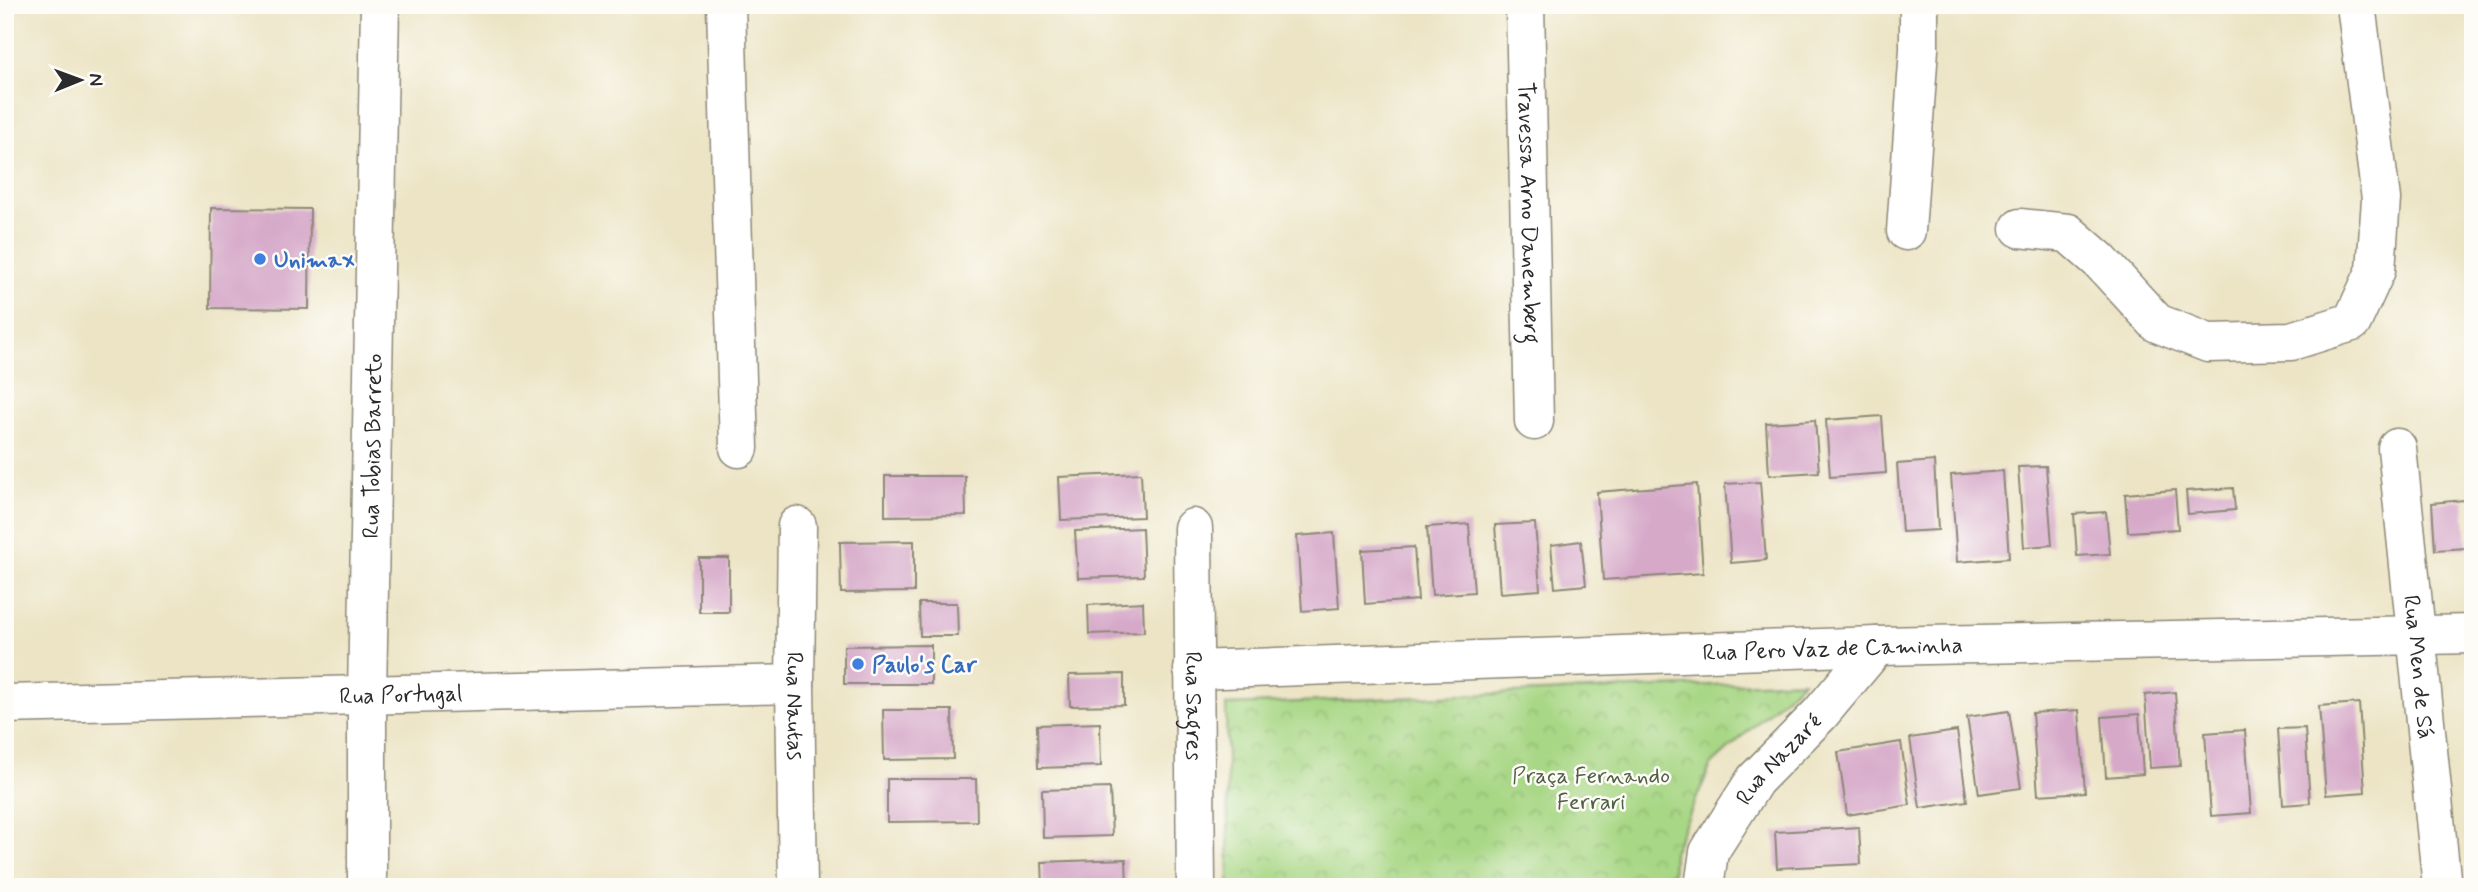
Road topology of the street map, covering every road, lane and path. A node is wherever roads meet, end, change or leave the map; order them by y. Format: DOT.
graph roads {
  1 [pos="380,5"];
  2 [pos="726,5"];
  3 [pos="1525,5"];
  4 [pos="1919,5"];
  5 [pos="2356,5"];
  6 [pos="2021,228"];
  7 [pos="1906,231"];
  8 [pos="1534,421"];
  9 [pos="739,448"];
  10 [pos="2397,448"];
  11 [pos="797,526"];
  12 [pos="1193,528"];
  13 [pos="2473,634"];
  14 [pos="2416,637"];
  15 [pos="1877,646"];
  16 [pos="1193,670"];
  17 [pos="795,684"];
  18 [pos="367,694"];
  19 [pos="5,704"];
  20 [pos="367,887"];
  21 [pos="798,887"];
  22 [pos="1196,887"];
  23 [pos="1704,887"];
  24 [pos="2442,887"];
  1 -- 18 [label="street, Rua Tobias Barreto"];
  2 -- 9 [label="street"];
  3 -- 8 [label="street, Travessa Arno Danemberg"];
  4 -- 7 [label="street"];
  5 -- 6 [label="street"];
  10 -- 14 [label="street, Rua Men de Sá"];
  11 -- 17 [label="street, Rua Nautas"];
  12 -- 16 [label="street, Rua Sagres"];
  13 -- 14 [label="street, Rua Pero Vaz de Caminha"];
  14 -- 15 [label="street, Rua Pero Vaz de Caminha"];
  14 -- 24 [label="street, Rua Men de Sá"];
  15 -- 16 [label="street, Rua Pero Vaz de Caminha"];
  15 -- 23 [label="street, Rua Nazaré"];
  16 -- 22 [label="street, Rua Sagres"];
  17 -- 18 [label="street, Rua Portugal"];
  17 -- 21 [label="street, Rua Nautas"];
  18 -- 19 [label="street, Rua Portugal"];
  18 -- 20 [label="street, Rua Tobias Barreto"];
}
